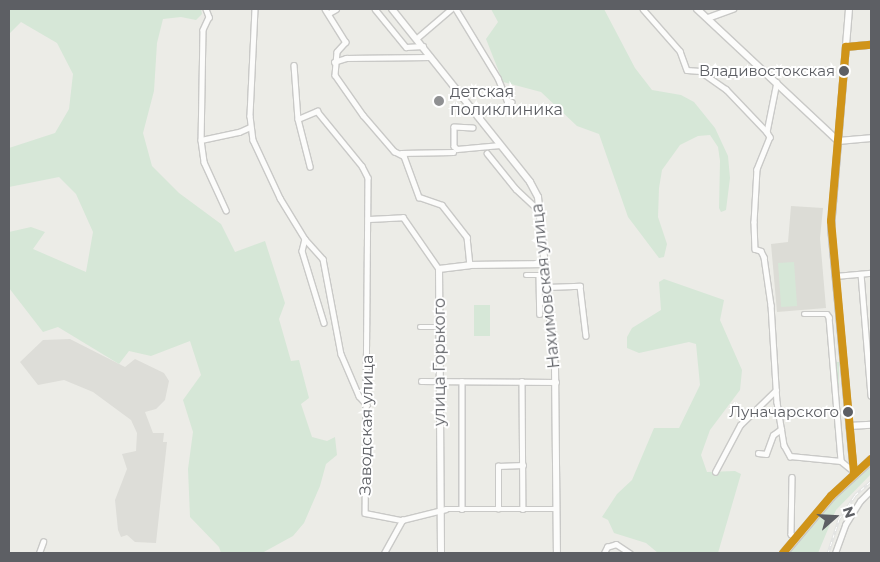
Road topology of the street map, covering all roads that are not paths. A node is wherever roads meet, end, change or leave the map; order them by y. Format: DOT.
graph roads {
  1 [pos="206,9"];
  2 [pos="255,9"];
  3 [pos="325,9"];
  4 [pos="336,9"];
  5 [pos="375,9"];
  6 [pos="392,9"];
  7 [pos="451,9"];
  8 [pos="456,9"];
  9 [pos="643,9"];
  10 [pos="697,9"];
  11 [pos="733,9"];
  12 [pos="849,9"];
  13 [pos="329,14"];
  14 [pos="708,18"];
  15 [pos="416,39"];
  16 [pos="871,45"];
  17 [pos="422,46"];
  18 [pos="846,47"];
  19 [pos="430,57"];
  20 [pos="334,62"];
  21 [pos="294,64"];
  22 [pos="777,82"];
  23 [pos="512,102"];
  24 [pos="298,119"];
  25 [pos="250,127"];
  26 [pos="472,128"];
  27 [pos="767,132"];
  28 [pos="871,138"];
  29 [pos="201,140"];
  30 [pos="838,140"];
  31 [pos="500,145"];
  32 [pos="453,152"];
  33 [pos="401,153"];
  34 [pos="487,153"];
  35 [pos="310,166"];
  36 [pos="226,210"];
  37 [pos="540,211"];
  38 [pos="369,219"];
  39 [pos="305,239"];
  40 [pos="470,264"];
  41 [pos="545,264"];
  42 [pos="439,269"];
  43 [pos="871,273"];
  44 [pos="861,274"];
  45 [pos="526,275"];
  46 [pos="835,276"];
  47 [pos="547,287"];
  48 [pos="540,314"];
  49 [pos="804,314"];
  50 [pos="324,323"];
  51 [pos="420,327"];
  52 [pos="439,327"];
  53 [pos="586,336"];
  54 [pos="421,380"];
  55 [pos="440,381"];
  56 [pos="462,381"];
  57 [pos="522,382"];
  58 [pos="556,382"];
  59 [pos="776,390"];
  60 [pos="871,396"];
  61 [pos="367,405"];
  62 [pos="871,425"];
  63 [pos="849,426"];
  64 [pos="781,429"];
  65 [pos="758,453"];
  66 [pos="871,459"];
  67 [pos="841,461"];
  68 [pos="523,466"];
  69 [pos="715,472"];
  70 [pos="854,472"];
  71 [pos="792,477"];
  72 [pos="871,490"];
  73 [pos="557,508"];
  74 [pos="462,509"];
  75 [pos="498,509"];
  76 [pos="523,509"];
  77 [pos="440,510"];
  78 [pos="402,520"];
  79 [pos="795,538"];
  80 [pos="43,542"];
  81 [pos="38,553"];
  82 [pos="384,553"];
  83 [pos="441,553"];
  84 [pos="557,553"];
  85 [pos="604,553"];
  86 [pos="630,553"];
  87 [pos="783,553"];
  88 [pos="834,553"];
  1 -- 29 [label="street"];
  2 -- 25 [label="street"];
  3 -- 13 [label="street"];
  4 -- 13 [label="street"];
  5 -- 17 [label="street"];
  6 -- 15 [label="main road, Нахимовская улица"];
  7 -- 15 [label="street"];
  8 -- 23 [label="street"];
  9 -- 27 [label="street"];
  10 -- 14 [label="main road"];
  11 -- 14 [label="main road"];
  12 -- 18 [label="main road"];
  13 -- 20 [label="street"];
  14 -- 22 [label="main road"];
  15 -- 17 [label="main road, Нахимовская улица"];
  16 -- 18 [label="main road"];
  17 -- 19 [label="main road, Нахимовская улица"];
  18 -- 30 [label="main road"];
  19 -- 20 [label="street"];
  19 -- 31 [label="main road, Нахимовская улица"];
  20 -- 33 [label="street"];
  21 -- 24 [label="street"];
  22 -- 27 [label="street"];
  22 -- 30 [label="main road"];
  24 -- 35 [label="street"];
  24 -- 38 [label="street, Заводская улица"];
  25 -- 29 [label="street"];
  25 -- 39 [label="street"];
  26 -- 31 [label="street"];
  27 -- 59 [label="street"];
  28 -- 30 [label="main road"];
  29 -- 36 [label="street"];
  30 -- 46 [label="main road"];
  31 -- 37 [label="main road, Нахимовская улица"];
  32 -- 33 [label="street"];
  33 -- 40 [label="street"];
  34 -- 37 [label="street"];
  37 -- 41 [label="main road, Нахимовская улица"];
  38 -- 42 [label="street"];
  38 -- 61 [label="street, Заводская улица"];
  39 -- 50 [label="street"];
  39 -- 61 [label="street"];
  40 -- 41 [label="main road"];
  40 -- 42 [label="main road"];
  41 -- 47 [label="main road, Нахимовская улица"];
  42 -- 52 [label="main road, улица Горького"];
  43 -- 44 [label="street"];
  44 -- 46 [label="street"];
  44 -- 60 [label="street"];
  45 -- 48 [label="street"];
  46 -- 63 [label="main road"];
  47 -- 53 [label="street"];
  47 -- 58 [label="main road, Нахимовская улица"];
  49 -- 67 [label="street"];
  51 -- 52 [label="street"];
  52 -- 55 [label="main road, улица Горького"];
  54 -- 55 [label="street"];
  55 -- 56 [label="street"];
  55 -- 77 [label="main road, улица Горького"];
  56 -- 57 [label="street"];
  56 -- 74 [label="street"];
  57 -- 58 [label="street"];
  57 -- 68 [label="street"];
  58 -- 73 [label="main road, Нахимовская улица"];
  59 -- 64 [label="street"];
  59 -- 69 [label="street"];
  61 -- 78 [label="street, Заводская улица"];
  62 -- 63 [label="main road"];
  63 -- 70 [label="main road"];
  64 -- 65 [label="street"];
  64 -- 67 [label="street"];
  66 -- 70 [label="main road"];
  67 -- 70 [label="street"];
  68 -- 75 [label="street"];
  68 -- 76 [label="street"];
  70 -- 79 [label="main road"];
  71 -- 79 [label="street"];
  72 -- 88 [label="street"];
  73 -- 76 [label="street, Заводская улица"];
  73 -- 84 [label="main road, Нахимовская улица"];
  74 -- 75 [label="street, Заводская улица"];
  74 -- 77 [label="street, Заводская улица"];
  75 -- 76 [label="street, Заводская улица"];
  77 -- 78 [label="street, Заводская улица"];
  77 -- 83 [label="main road, улица Горького"];
  78 -- 82 [label="street"];
  79 -- 87 [label="main road"];
  80 -- 81 [label="street"];
  85 -- 86 [label="street"];
}
